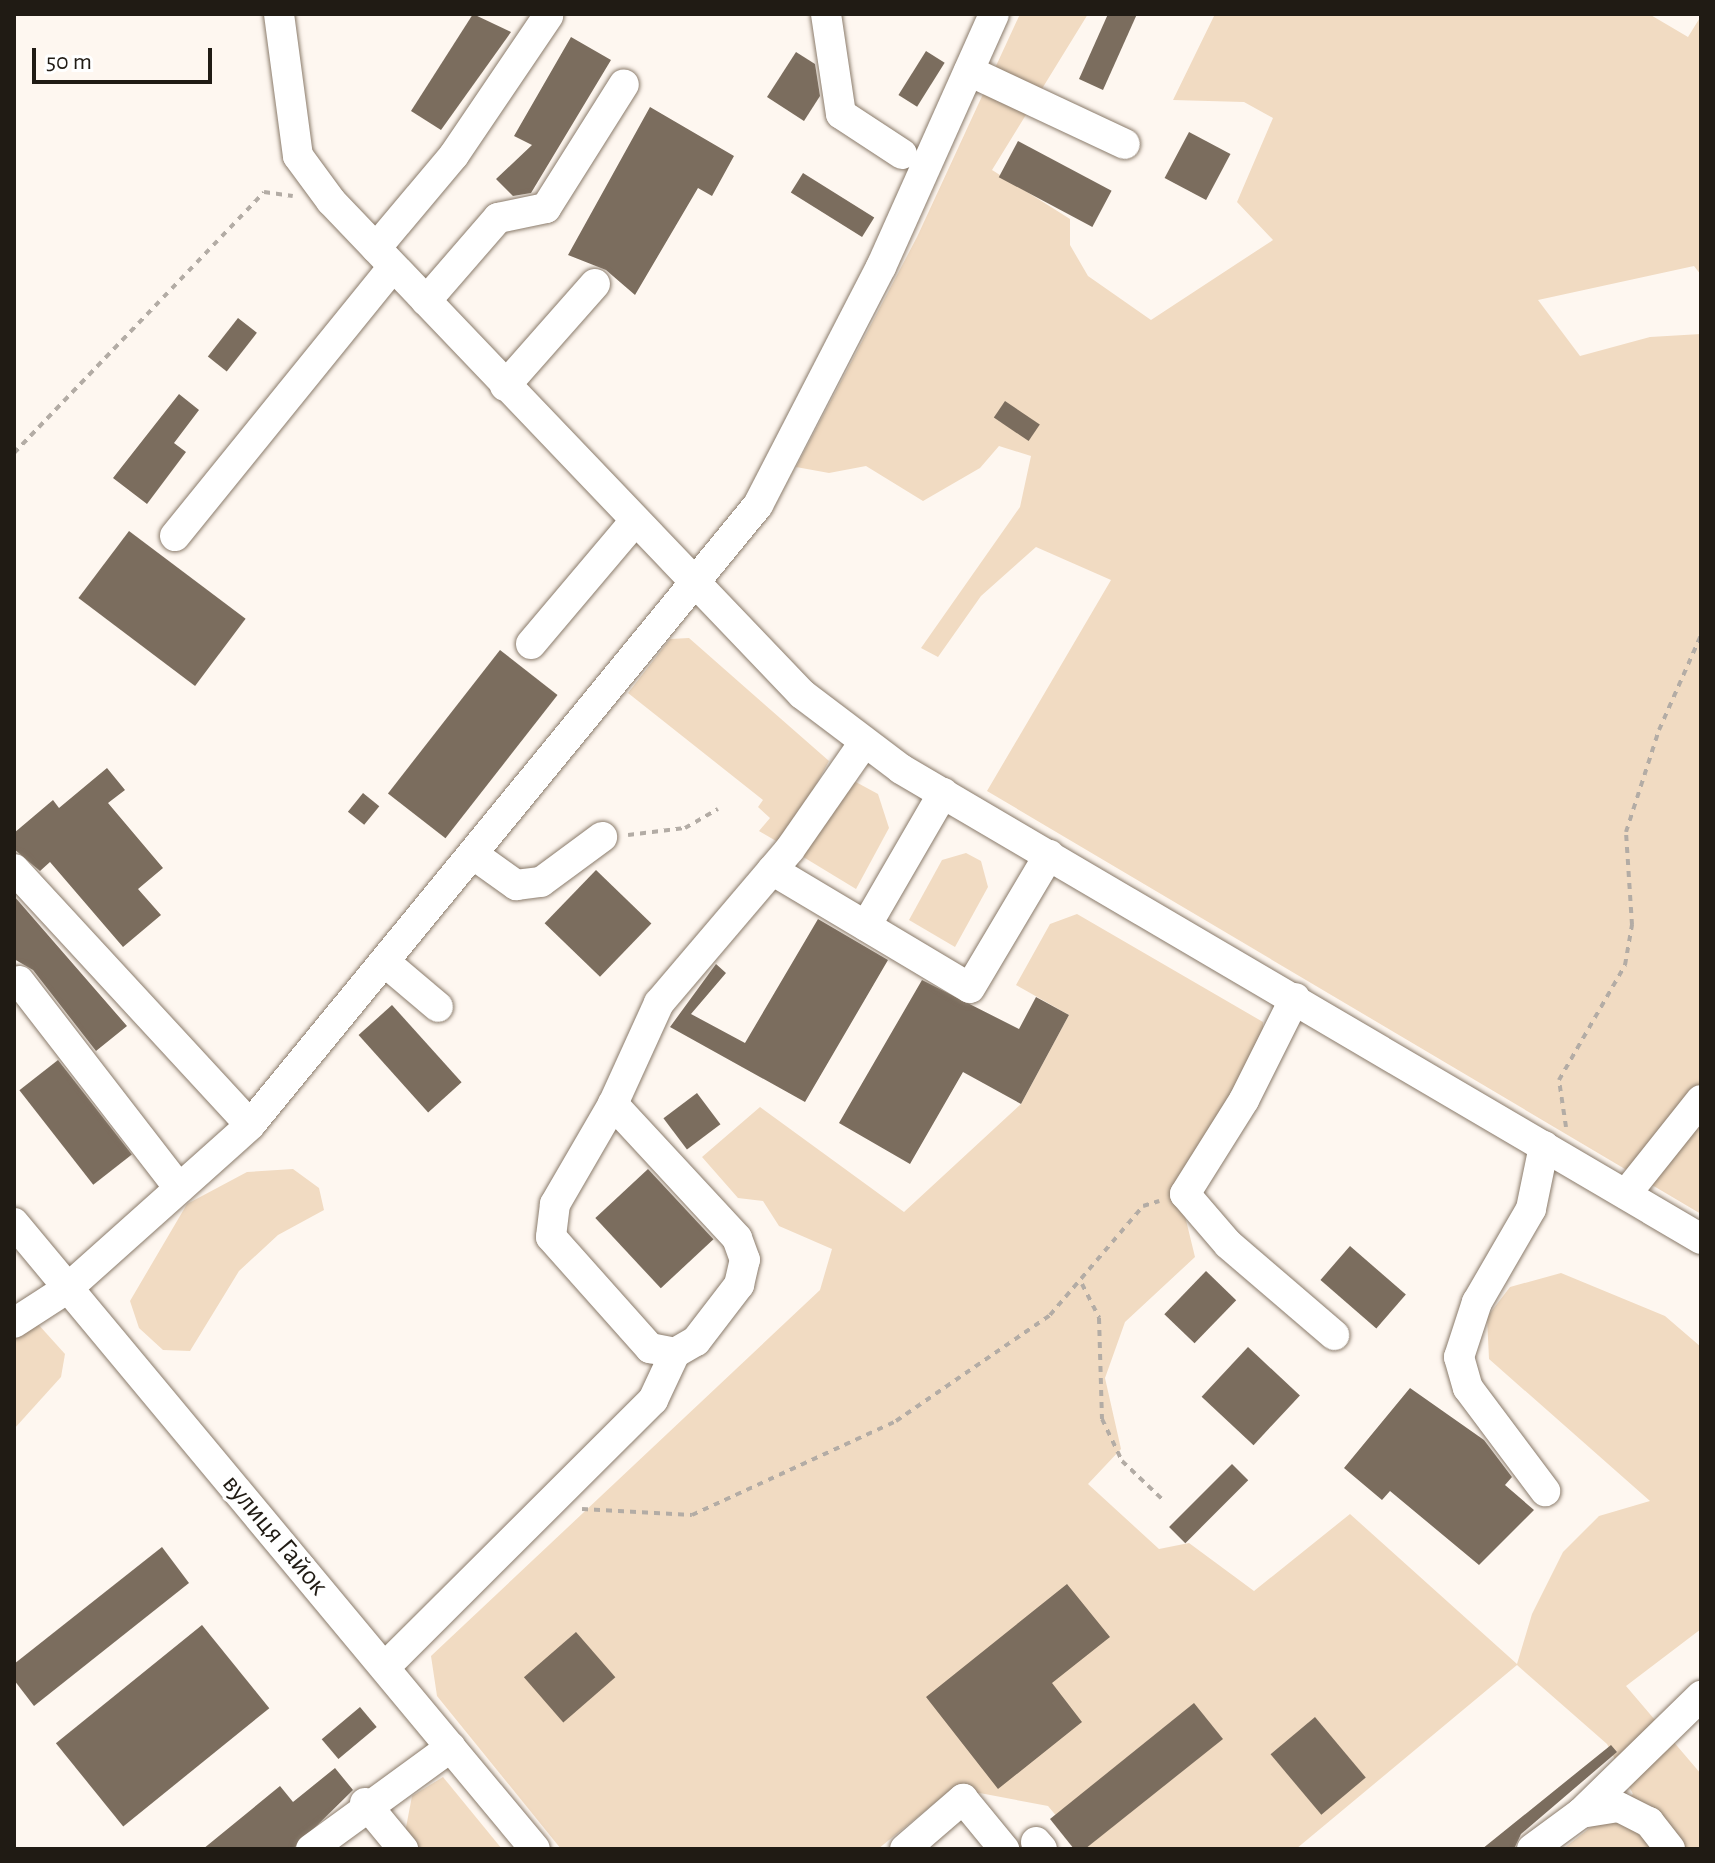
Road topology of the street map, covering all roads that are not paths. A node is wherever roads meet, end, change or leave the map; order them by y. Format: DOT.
graph roads {
  1 [pos="279,14"];
  2 [pos="826,14"];
  3 [pos="994,14"];
  4 [pos="548,16"];
  5 [pos="969,71"];
  6 [pos="624,84"];
  7 [pos="1125,144"];
  8 [pos="902,154"];
  9 [pos="384,257"];
  10 [pos="595,284"];
  11 [pos="426,301"];
  12 [pos="505,386"];
  13 [pos="634,522"];
  14 [pos="175,536"];
  15 [pos="694,585"];
  16 [pos="531,644"];
  17 [pos="863,744"];
  18 [pos="943,793"];
  19 [pos="602,837"];
  20 [pos="474,855"];
  21 [pos="1049,855"];
  22 [pos="14,869"];
  23 [pos="772,870"];
  24 [pos="866,926"];
  25 [pos="386,963"];
  26 [pos="19,981"];
  27 [pos="1295,998"];
  28 [pos="438,1007"];
  29 [pos="1701,1100"];
  30 [pos="613,1104"];
  31 [pos="250,1125"];
  32 [pos="1544,1146"];
  33 [pos="179,1188"];
  34 [pos="1626,1194"];
  35 [pos="14,1223"];
  36 [pos="1701,1239"];
  37 [pos="68,1288"];
  38 [pos="14,1323"];
  39 [pos="1334,1335"];
  40 [pos="675,1353"];
  41 [pos="1545,1491"];
  42 [pos="386,1666"];
  43 [pos="1701,1696"];
  44 [pos="451,1747"];
  45 [pos="365,1803"];
  46 [pos="1581,1813"];
  47 [pos="1540,1846"];
  48 [pos="311,1849"];
  49 [pos="403,1849"];
  50 [pos="535,1849"];
  51 [pos="905,1849"];
  52 [pos="1004,1849"];
  53 [pos="1670,1849"];
  1 -- 9 [label="street"];
  2 -- 8 [label="street"];
  3 -- 5 [label="street"];
  4 -- 9 [label="street"];
  5 -- 7 [label="street"];
  5 -- 15 [label="street"];
  6 -- 11 [label="street"];
  9 -- 11 [label="street"];
  9 -- 14 [label="street"];
  10 -- 12 [label="street"];
  11 -- 12 [label="street"];
  12 -- 13 [label="street"];
  13 -- 15 [label="street"];
  13 -- 16 [label="street"];
  15 -- 17 [label="street"];
  15 -- 20 [label="street"];
  17 -- 18 [label="street"];
  17 -- 23 [label="street"];
  18 -- 21 [label="street"];
  18 -- 24 [label="street"];
  19 -- 20 [label="street"];
  20 -- 25 [label="street"];
  21 -- 24 [label="street"];
  21 -- 27 [label="street"];
  22 -- 31 [label="street"];
  23 -- 24 [label="street"];
  23 -- 30 [label="street"];
  25 -- 28 [label="street"];
  25 -- 31 [label="street"];
  26 -- 33 [label="street"];
  27 -- 32 [label="street"];
  27 -- 39 [label="street"];
  29 -- 34 [label="street"];
  30 -- 40 [label="street"];
  30 -- 40 [label="street"];
  31 -- 33 [label="street"];
  32 -- 34 [label="street"];
  32 -- 41 [label="street"];
  33 -- 37 [label="street"];
  34 -- 36 [label="street"];
  35 -- 37 [label="street, вулиця Гайок"];
  37 -- 38 [label="street"];
  37 -- 42 [label="street, вулиця Гайок"];
  40 -- 42 [label="street"];
  42 -- 44 [label="street, вулиця Гайок"];
  43 -- 46 [label="street"];
  44 -- 45 [label="street"];
  44 -- 50 [label="street, вулиця Гайок"];
  45 -- 48 [label="street"];
  45 -- 49 [label="street"];
  46 -- 47 [label="street"];
  46 -- 53 [label="street"];
  51 -- 52 [label="street"];
}
